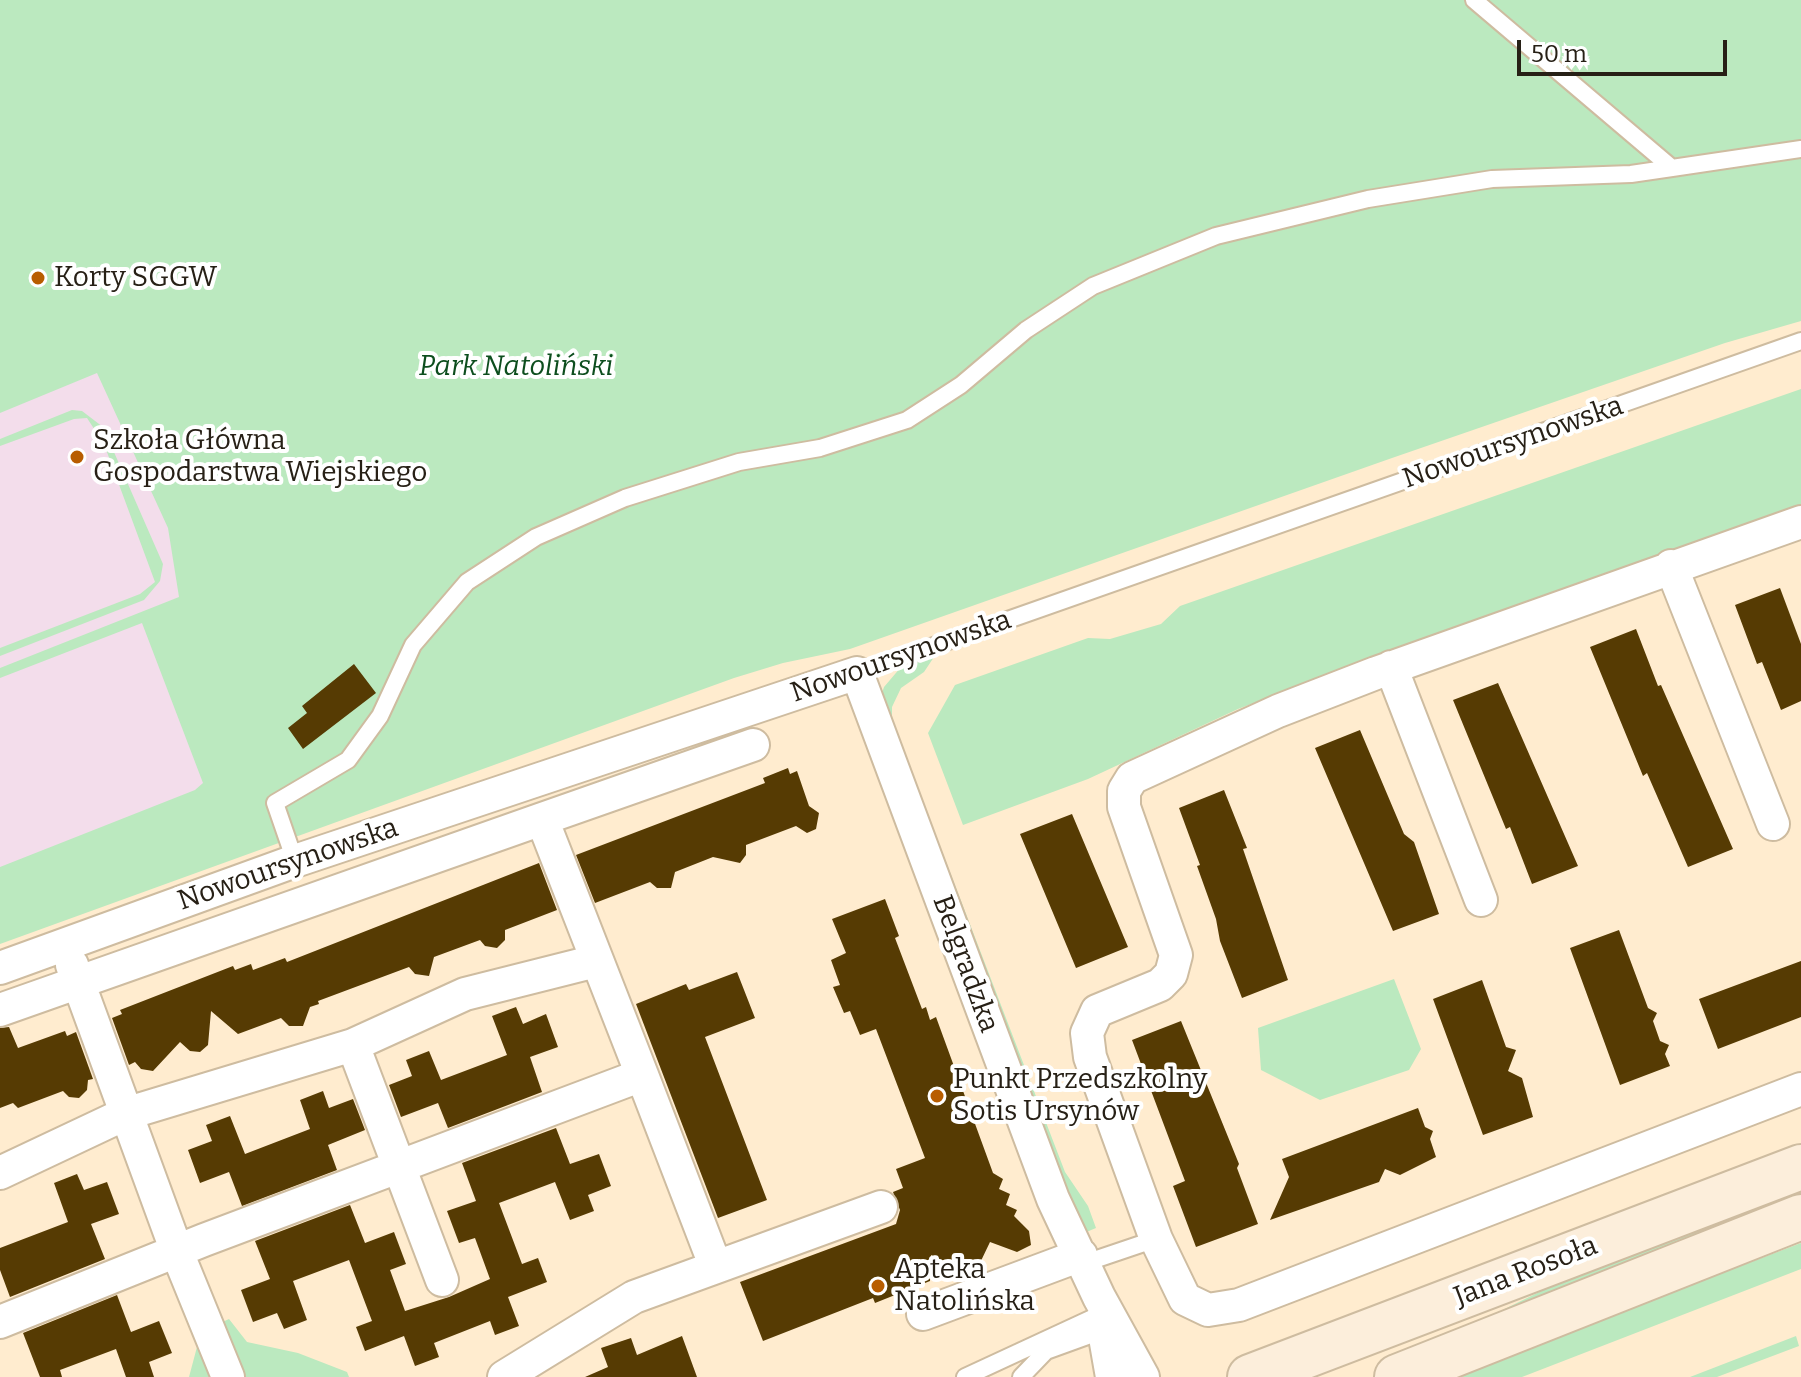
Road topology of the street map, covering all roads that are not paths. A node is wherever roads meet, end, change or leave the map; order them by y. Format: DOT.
graph roads {
  1 [pos="1474,0"];
  2 [pos="1801,149"];
  3 [pos="1672,168"];
  4 [pos="1801,341"];
  5 [pos="1801,522"];
  6 [pos="1671,566"];
  7 [pos="1391,667"];
  8 [pos="857,673"];
  9 [pos="753,745"];
  10 [pos="542,819"];
  11 [pos="1773,824"];
  12 [pos="295,861"];
  13 [pos="1481,900"];
  14 [pos="65,945"];
  15 [pos="596,961"];
  16 [pos="0,968"];
  17 [pos="77,983"];
  18 [pos="0,1010"];
  19 [pos="353,1045"];
  20 [pos="642,1075"];
  21 [pos="1801,1089"];
  22 [pos="125,1114"];
  23 [pos="398,1167"];
  24 [pos="1801,1167"];
  25 [pos="0,1173"];
  26 [pos="881,1207"];
  27 [pos="1801,1217"];
  28 [pos="1156,1239"];
  29 [pos="177,1252"];
  30 [pos="1083,1259"];
  31 [pos="715,1265"];
  32 [pos="442,1280"];
  33 [pos="1101,1313"];
  34 [pos="923,1314"];
  35 [pos="0,1322"];
  36 [pos="1013,1352"];
  37 [pos="1023,1375"];
  38 [pos="228,1377"];
  39 [pos="504,1377"];
  40 [pos="965,1377"];
  41 [pos="1112,1377"];
  42 [pos="1143,1377"];
  43 [pos="1250,1377"];
  44 [pos="1397,1377"];
  1 -- 3 [label="lane"];
  2 -- 3 [label="lane"];
  3 -- 12 [label="lane"];
  4 -- 8 [label="lane, Nowoursynowska"];
  5 -- 6 [label="street"];
  6 -- 7 [label="street"];
  6 -- 11 [label="street"];
  7 -- 13 [label="street"];
  7 -- 28 [label="street"];
  8 -- 12 [label="street, Nowoursynowska"];
  8 -- 30 [label="street, Belgradzka"];
  9 -- 10 [label="street"];
  10 -- 15 [label="street"];
  10 -- 17 [label="street"];
  12 -- 14 [label="street, Nowoursynowska"];
  14 -- 16 [label="street, Nowoursynowska"];
  14 -- 17 [label="street"];
  15 -- 19 [label="street"];
  15 -- 20 [label="street"];
  17 -- 18 [label="street"];
  17 -- 22 [label="street"];
  19 -- 22 [label="street"];
  19 -- 23 [label="street"];
  20 -- 23 [label="street"];
  20 -- 31 [label="street"];
  21 -- 28 [label="street"];
  22 -- 25 [label="street"];
  22 -- 29 [label="street"];
  23 -- 29 [label="street"];
  23 -- 32 [label="street"];
  24 -- 43 [label="street, Jana Rosoła"];
  26 -- 31 [label="street"];
  27 -- 44 [label="street, Jana Rosoła"];
  28 -- 30 [label="lane"];
  29 -- 35 [label="street"];
  29 -- 38 [label="street"];
  30 -- 33 [label="street, Belgradzka"];
  30 -- 34 [label="street"];
  31 -- 39 [label="street"];
  33 -- 36 [label="lane"];
  33 -- 37 [label="lane"];
  33 -- 41 [label="street, Belgradzka"];
  33 -- 42 [label="street, Belgradzka"];
  36 -- 37 [label="lane"];
  36 -- 40 [label="lane"];
}
